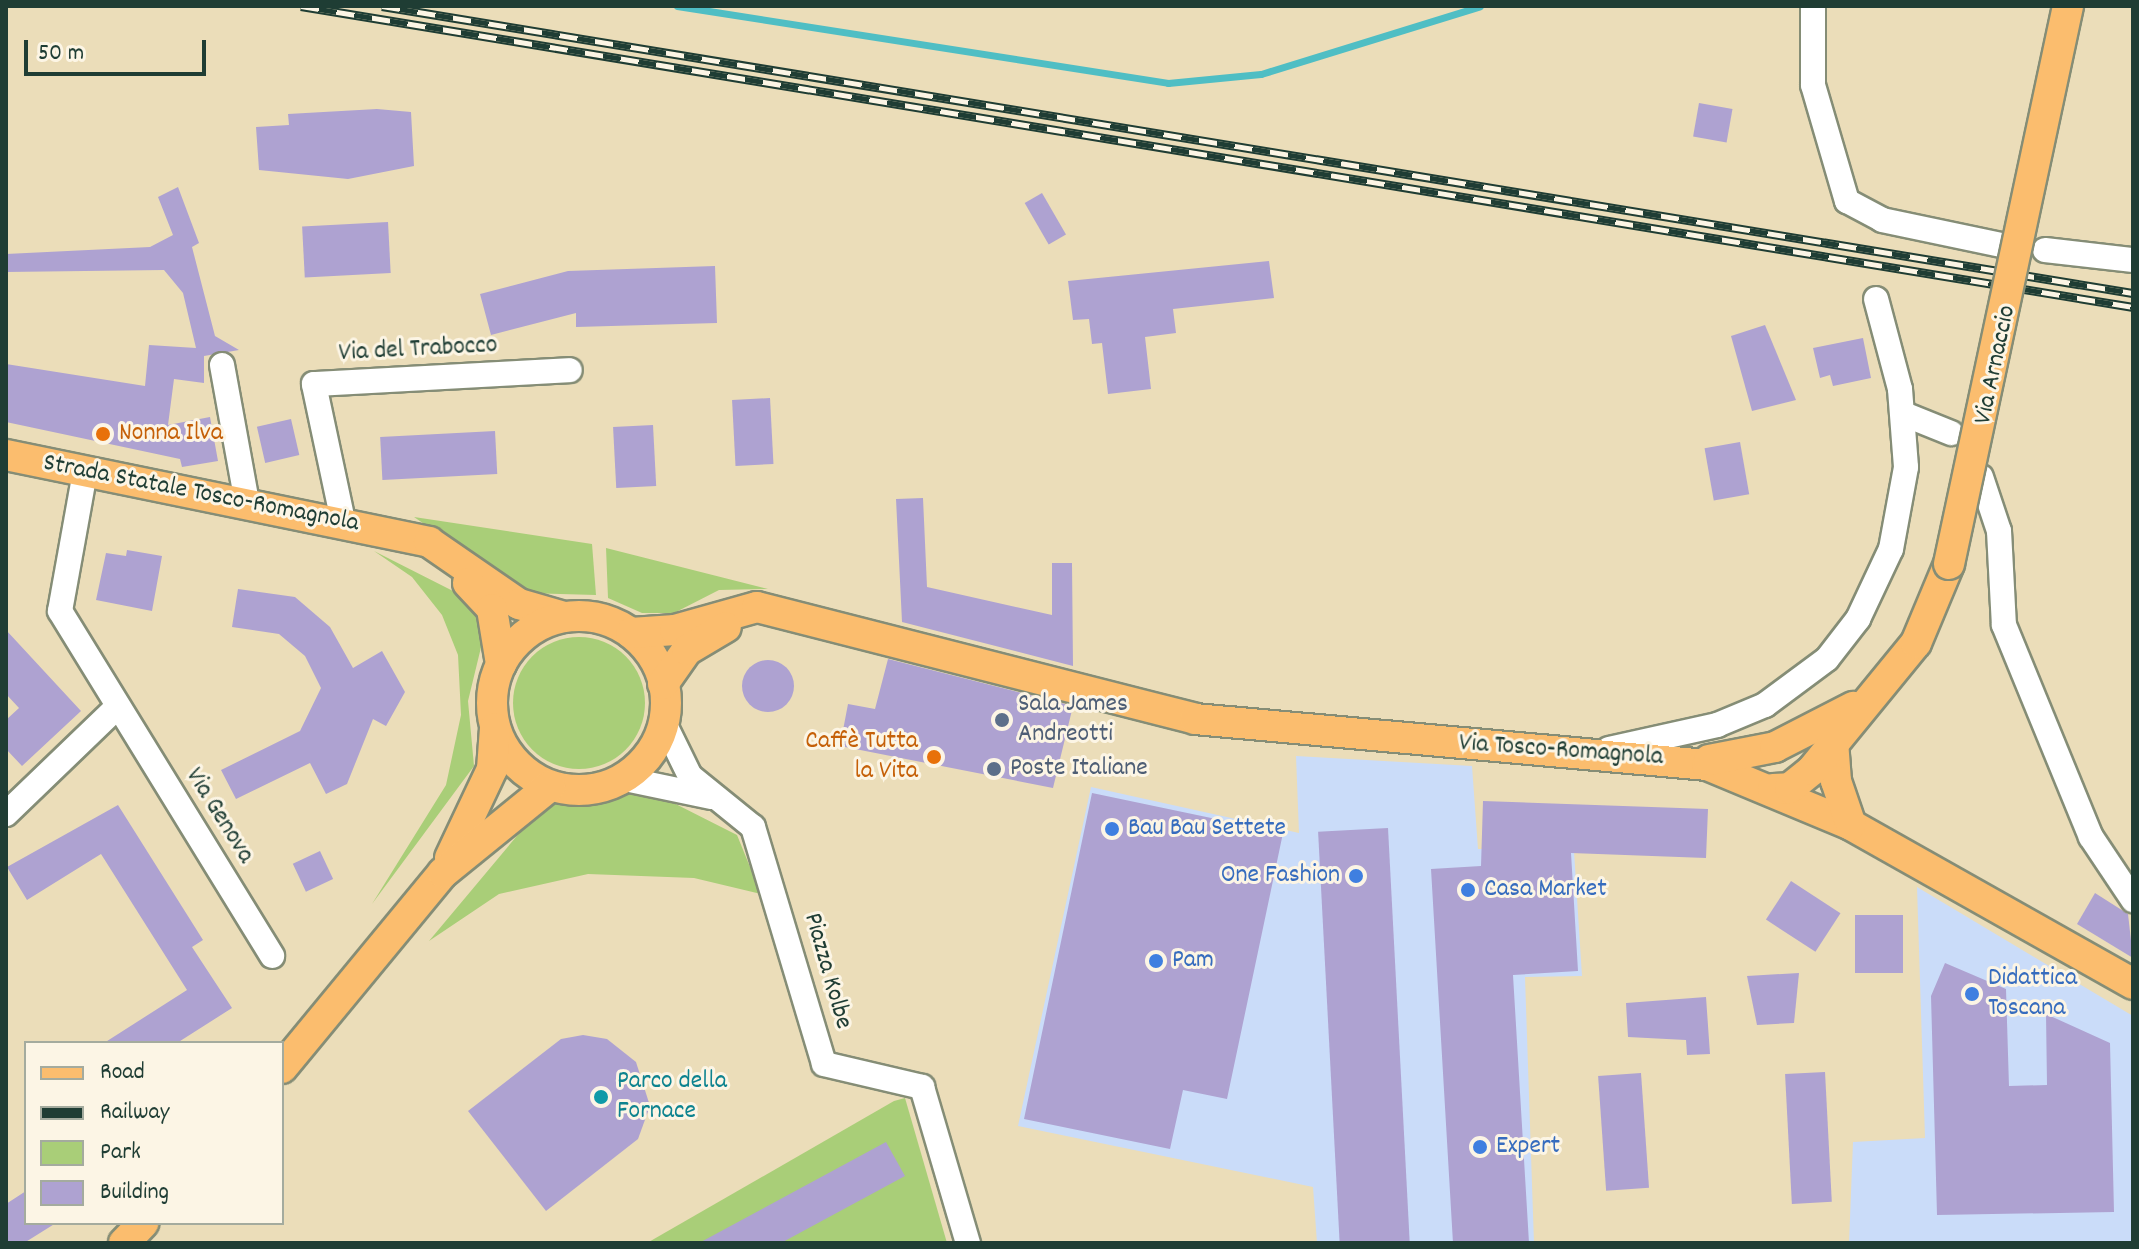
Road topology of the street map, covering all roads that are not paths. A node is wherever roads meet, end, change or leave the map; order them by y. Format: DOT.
graph roads {
  1 [pos="1813,6"];
  2 [pos="2068,6"];
  3 [pos="2002,245"];
  4 [pos="2045,250"];
  5 [pos="2133,260"];
  6 [pos="1876,299"];
  7 [pos="222,365"];
  8 [pos="570,370"];
  9 [pos="1904,414"];
  10 [pos="1951,433"];
  11 [pos="6,455"];
  12 [pos="85,472"];
  13 [pos="1981,477"];
  14 [pos="247,503"];
  15 [pos="343,521"];
  16 [pos="396,535"];
  17 [pos="791,615"];
  18 [pos="561,616"];
  19 [pos="631,633"];
  20 [pos="943,654"];
  21 [pos="501,664"];
  22 [pos="663,684"];
  23 [pos="116,708"];
  24 [pos="663,721"];
  25 [pos="495,726"];
  26 [pos="1828,733"];
  27 [pos="1595,752"];
  28 [pos="1692,761"];
  29 [pos="625,779"];
  30 [pos="550,786"];
  31 [pos="1773,789"];
  32 [pos="714,797"];
  33 [pos="6,814"];
  34 [pos="1851,825"];
  35 [pos="443,873"];
  36 [pos="2133,900"];
  37 [pos="272,956"];
  38 [pos="2133,984"];
  39 [pos="284,1066"];
  40 [pos="141,1225"];
  41 [pos="124,1243"];
  42 [pos="968,1243"];
  1 -- 3 [label="street"];
  2 -- 26 [label="main road, Via Arnaccio, bridge"];
  4 -- 5 [label="street"];
  6 -- 9 [label="street"];
  7 -- 14 [label="street"];
  8 -- 15 [label="street, Via del Trabocco"];
  9 -- 10 [label="street, Via Arnaccio"];
  9 -- 27 [label="street"];
  11 -- 12 [label="main road, Strada Statale Tosco-Romagnola"];
  12 -- 14 [label="main road, Strada Statale Tosco-Romagnola"];
  12 -- 23 [label="street, Via Genova"];
  13 -- 36 [label="street"];
  14 -- 15 [label="main road, Strada Statale Tosco-Romagnola"];
  15 -- 16 [label="main road, Strada Statale Tosco-Romagnola"];
  16 -- 18 [label="main road, Strada Statale Tosco-Romagnola"];
  16 -- 21 [label="main road, Strada Statale Tosco-Romagnola"];
  17 -- 19 [label="main road, Strada Statale Tosco-Romagnola"];
  17 -- 20 [label="main road, Strada Statale Tosco-Romagnola"];
  17 -- 22 [label="main road, Strada Statale Tosco-Romagnola"];
  18 -- 19 [label="main road, Strada Statale Tosco-Romagnola"];
  18 -- 21 [label="main road, Strada Statale Tosco-Romagnola"];
  19 -- 22 [label="main road"];
  20 -- 27 [label="main road, Via Tosco-Romagnola"];
  21 -- 25 [label="main road, Strada Statale Tosco-Romagnola"];
  22 -- 24 [label="main road"];
  23 -- 33 [label="street"];
  23 -- 37 [label="street, Via Genova"];
  24 -- 29 [label="main road"];
  24 -- 32 [label="street, Piazza Kolbe"];
  25 -- 30 [label="main road"];
  25 -- 35 [label="main road, Strada Statale Tosco-Romagnola"];
  26 -- 28 [label="main road, Via Arnaccio"];
  26 -- 31 [label="main road"];
  26 -- 34 [label="main road"];
  27 -- 28 [label="main road, Via Tosco-Romagnola"];
  28 -- 31 [label="main road, Via Tosco-Romagnola"];
  29 -- 30 [label="main road"];
  29 -- 32 [label="street, Piazza Kolbe"];
  30 -- 35 [label="main road"];
  31 -- 34 [label="main road, Via Tosco-Romagnola"];
  32 -- 42 [label="street, Piazza Kolbe"];
  34 -- 38 [label="main road, Via Tosco-Romagnola"];
  35 -- 39 [label="main road"];
  40 -- 41 [label="main road"];
}
